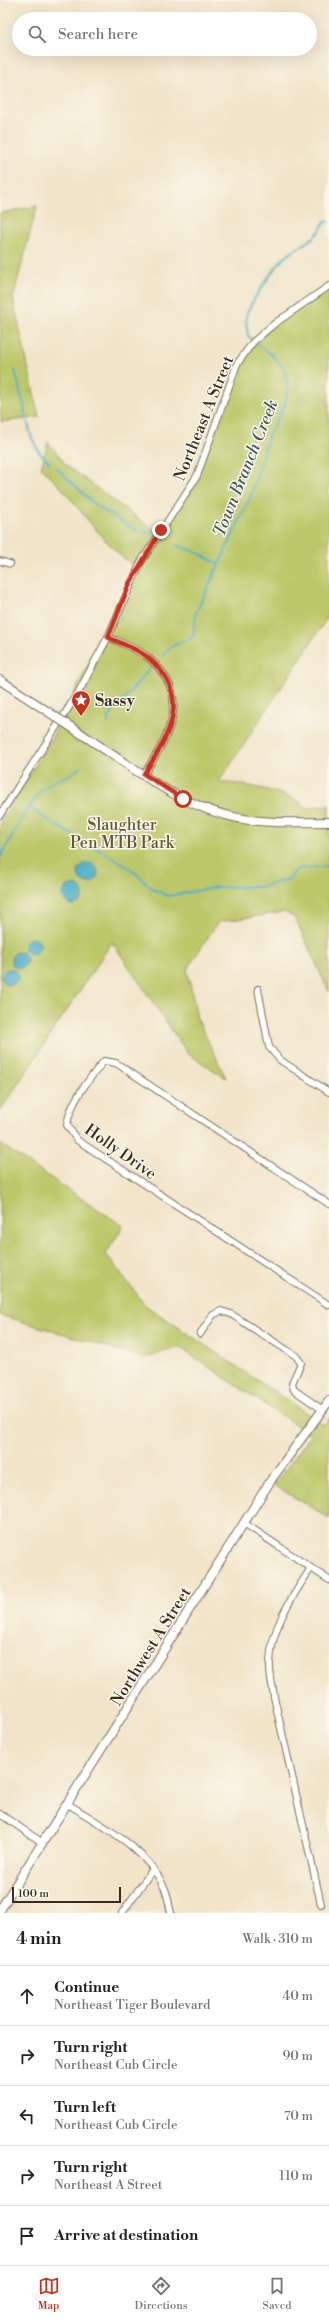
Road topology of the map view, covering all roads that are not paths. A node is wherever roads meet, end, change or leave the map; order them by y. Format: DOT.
graph roads {
  1 [pos="329,286"];
  2 [pos="0,561"];
  3 [pos="10,564"];
  4 [pos="108,637"];
  5 [pos="0,680"];
  6 [pos="144,774"];
  7 [pos="0,815"];
  8 [pos="329,822"];
  9 [pos="258,989"];
  10 [pos="329,1092"];
  11 [pos="329,1204"];
  12 [pos="329,1305"];
  13 [pos="200,1334"];
  14 [pos="329,1401"];
  15 [pos="323,1410"];
  16 [pos="244,1523"];
  17 [pos="311,1568"];
  18 [pos="329,1580"];
  19 [pos="68,1804"];
  20 [pos="0,1814"];
  21 [pos="43,1843"];
  22 [pos="153,1869"];
  23 [pos="321,1904"];
  24 [pos="0,1910"];
  25 [pos="122,1913"];
  26 [pos="171,1913"];
  1 -- 4 [label="street, Northeast A Street"];
  2 -- 3 [label="street"];
  4 -- 6 [label="street"];
  4 -- 7 [label="street, Northeast A Street"];
  5 -- 6 [label="street, bridge"];
  6 -- 8 [label="street"];
  9 -- 10 [label="street"];
  11 -- 12 [label="street, Holly Drive"];
  13 -- 15 [label="street"];
  14 -- 15 [label="street, Northwest A Street"];
  15 -- 16 [label="street, Northwest A Street"];
  16 -- 17 [label="street"];
  16 -- 19 [label="street, Northwest A Street"];
  17 -- 18 [label="street"];
  17 -- 23 [label="street"];
  19 -- 21 [label="street, Northwest A Street"];
  19 -- 22 [label="street"];
  20 -- 21 [label="street"];
  21 -- 24 [label="street, Northwest A Street"];
  22 -- 25 [label="street"];
  22 -- 26 [label="street"];
}
